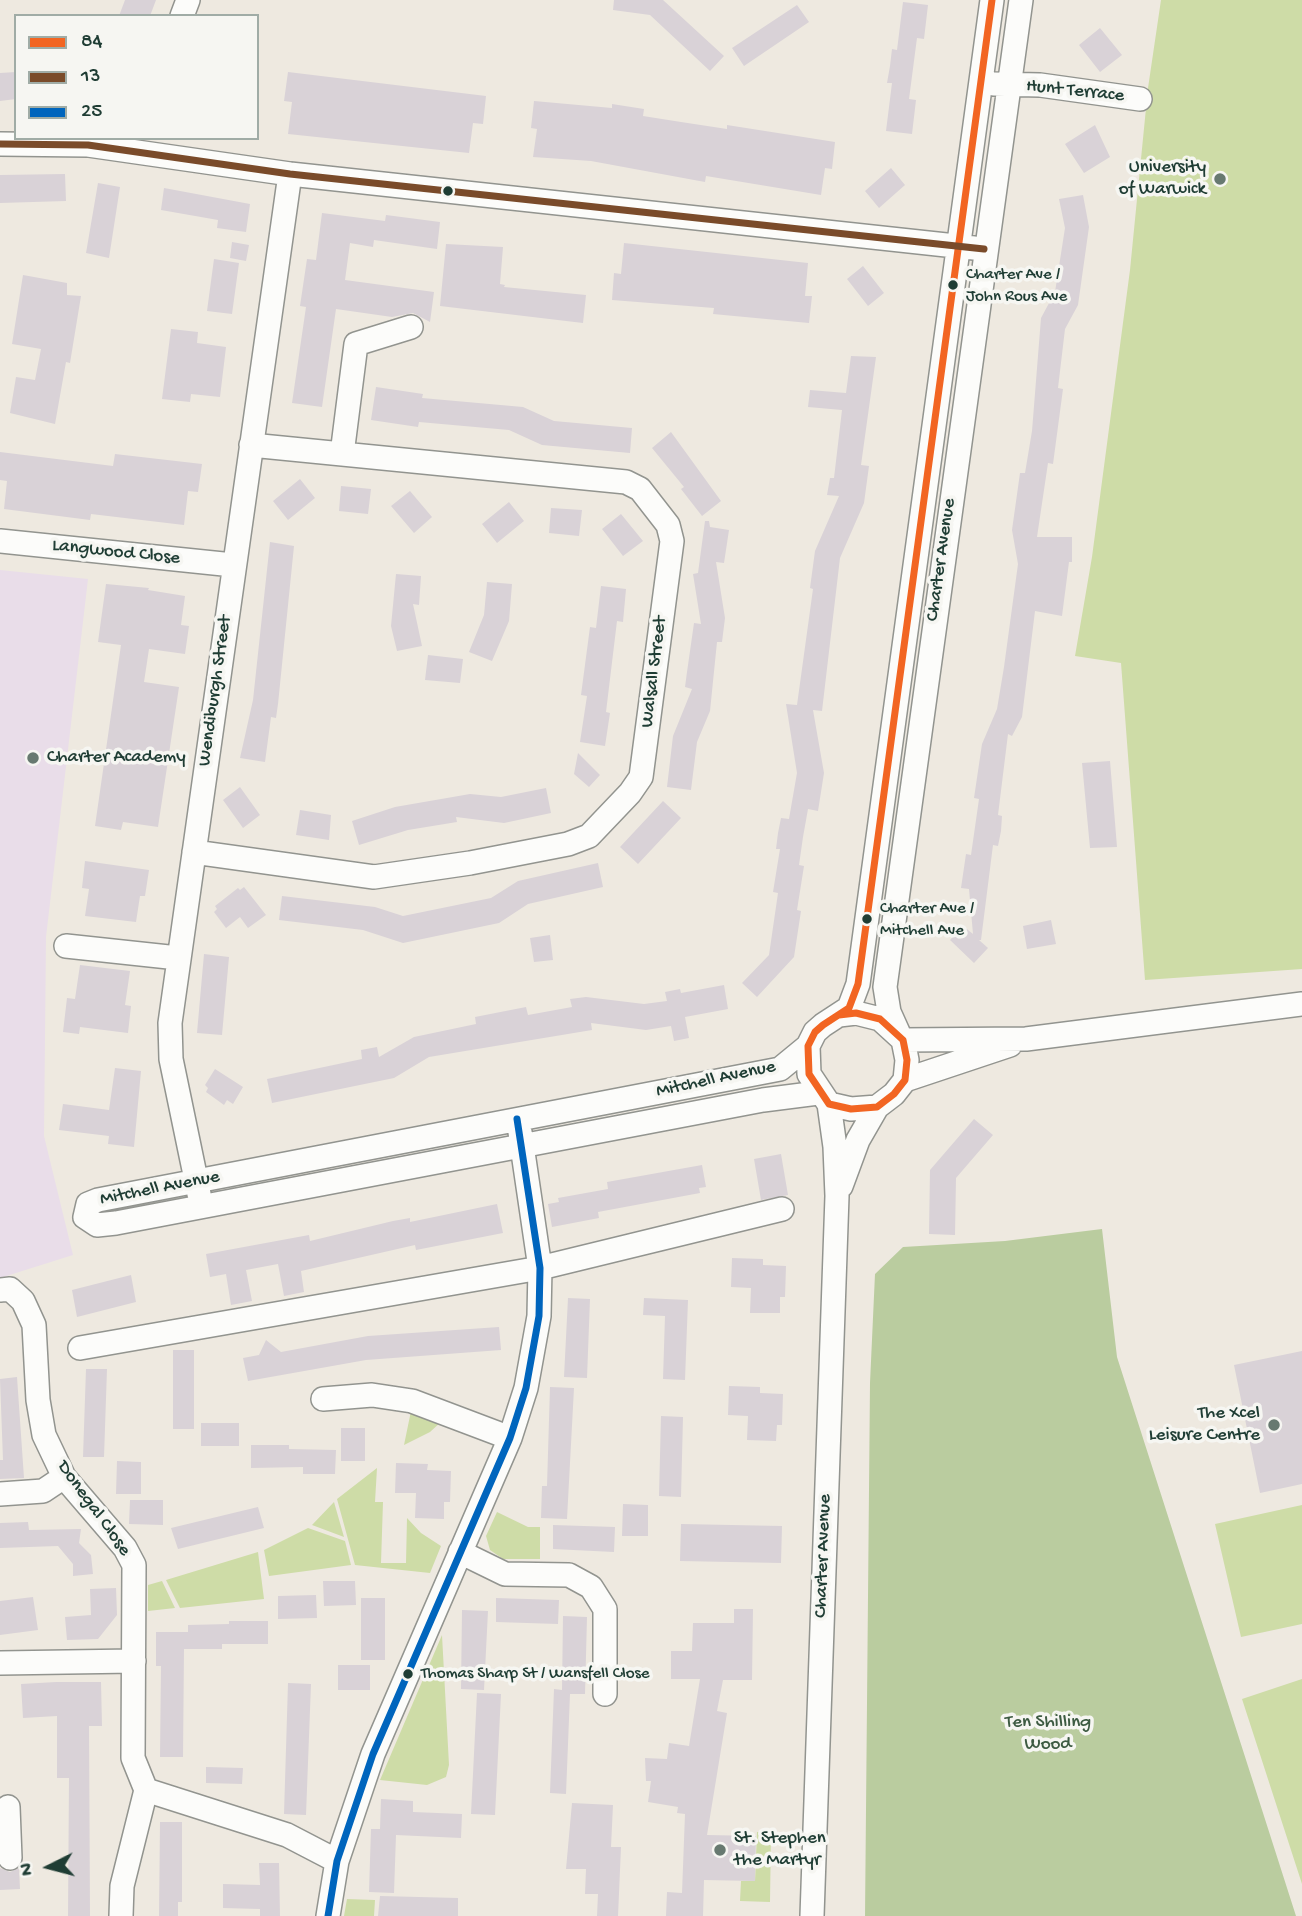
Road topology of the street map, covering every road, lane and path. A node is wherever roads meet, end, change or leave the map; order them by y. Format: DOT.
graph roads {
  1 [pos="992,0"];
  2 [pos="1021,0"];
  3 [pos="981,83"];
  4 [pos="1009,86"];
  5 [pos="1140,99"];
  6 [pos="0,144"];
  7 [pos="131,144"];
  8 [pos="290,174"];
  9 [pos="960,246"];
  10 [pos="984,249"];
  11 [pos="411,327"];
  12 [pos="251,444"];
  13 [pos="342,454"];
  14 [pos="0,541"];
  15 [pos="233,565"];
  16 [pos="194,852"];
  17 [pos="66,946"];
  18 [pos="178,958"];
  19 [pos="1302,1004"];
  20 [pos="839,1015"];
  21 [pos="900,1036"];
  22 [pos="1026,1040"];
  23 [pos="808,1046"];
  24 [pos="905,1080"];
  25 [pos="824,1098"];
  26 [pos="877,1107"];
  27 [pos="517,1119"];
  28 [pos="522,1148"];
  29 [pos="194,1182"];
  30 [pos="837,1196"];
  31 [pos="203,1206"];
  32 [pos="782,1209"];
  33 [pos="540,1268"];
  34 [pos="0,1290"];
  35 [pos="80,1348"];
  36 [pos="323,1399"];
  37 [pos="510,1438"];
  38 [pos="64,1477"];
  39 [pos="0,1494"];
  40 [pos="460,1552"];
  41 [pos="134,1661"];
  42 [pos="0,1663"];
  43 [pos="605,1694"];
  44 [pos="146,1790"];
  45 [pos="8,1807"];
  46 [pos="3,1833"];
  47 [pos="10,1858"];
  48 [pos="337,1861"];
  49 [pos="121,1916"];
  50 [pos="328,1916"];
  51 [pos="812,1916"];
  1 -- 3 [label="street, Charter Avenue"];
  2 -- 4 [label="street, Charter Avenue"];
  3 -- 4 [label="street"];
  3 -- 9 [label="street, Charter Avenue"];
  4 -- 5 [label="street, Hunt Terrace"];
  4 -- 10 [label="street, Charter Avenue"];
  6 -- 7 [label="street"];
  7 -- 8 [label="street"];
  8 -- 9 [label="street"];
  8 -- 12 [label="street, Wendiburgh Street"];
  9 -- 10 [label="street"];
  9 -- 20 [label="street, Charter Avenue"];
  10 -- 21 [label="street, Charter Avenue"];
  11 -- 13 [label="street"];
  12 -- 13 [label="street, Walsall Street"];
  12 -- 15 [label="street, Wendiburgh Street"];
  13 -- 16 [label="street, Walsall Street"];
  14 -- 15 [label="street, Langwood Close"];
  15 -- 16 [label="street, Wendiburgh Street"];
  16 -- 18 [label="street, Wendiburgh Street"];
  17 -- 18 [label="street"];
  18 -- 29 [label="street, Wendiburgh Street"];
  19 -- 22 [label="street"];
  20 -- 21 [label="street"];
  20 -- 23 [label="street"];
  21 -- 22 [label="street"];
  21 -- 24 [label="street"];
  22 -- 24 [label="street"];
  23 -- 25 [label="street"];
  23 -- 27 [label="street, Mitchell Avenue"];
  24 -- 26 [label="street"];
  25 -- 26 [label="street"];
  25 -- 28 [label="street, Mitchell Avenue"];
  25 -- 30 [label="street, Charter Avenue"];
  26 -- 30 [label="street, Charter Avenue"];
  27 -- 28 [label="street"];
  27 -- 29 [label="street, Mitchell Avenue"];
  28 -- 31 [label="street, Mitchell Avenue"];
  28 -- 33 [label="street"];
  29 -- 31 [label="street, Wendiburgh Street"];
  29 -- 31 [label="street, Mitchell Avenue"];
  30 -- 51 [label="street, Charter Avenue"];
  32 -- 33 [label="street"];
  33 -- 35 [label="street"];
  33 -- 37 [label="street"];
  34 -- 38 [label="street, Donegal Close"];
  36 -- 37 [label="street"];
  37 -- 40 [label="street"];
  38 -- 39 [label="street"];
  38 -- 41 [label="street, Donegal Close"];
  40 -- 43 [label="street"];
  40 -- 48 [label="street"];
  41 -- 42 [label="street"];
  41 -- 44 [label="street, Donegal Close"];
  44 -- 48 [label="street"];
  44 -- 49 [label="street"];
  45 -- 46 [label="street"];
  46 -- 47 [label="street"];
  48 -- 50 [label="street"];
}
